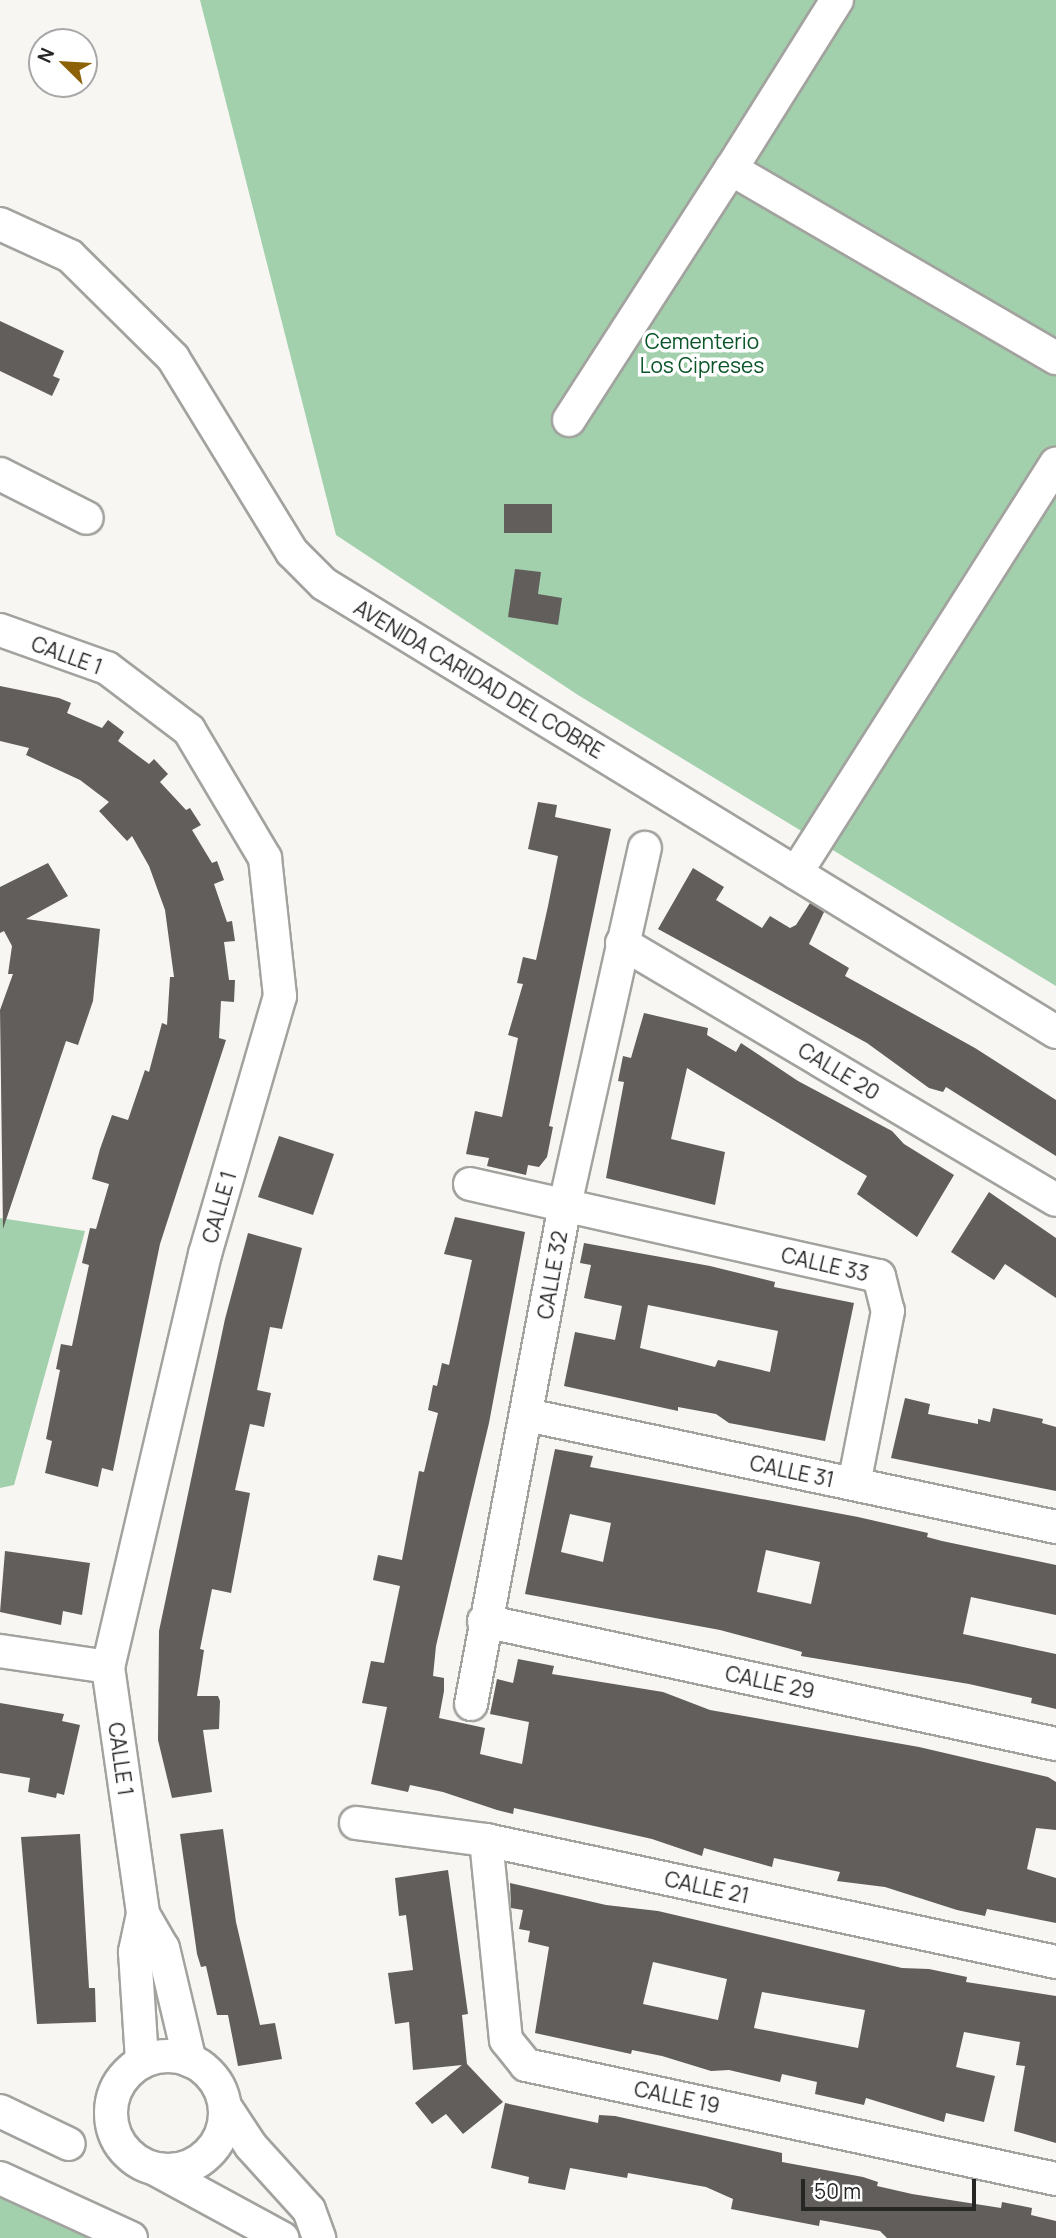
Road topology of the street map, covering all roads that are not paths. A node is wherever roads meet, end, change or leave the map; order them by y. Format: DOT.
graph roads {
  1 [pos="837,0"];
  2 [pos="731,169"];
  3 [pos="0,224"];
  4 [pos="1056,358"];
  5 [pos="569,420"];
  6 [pos="1056,463"];
  7 [pos="0,474"];
  8 [pos="87,518"];
  9 [pos="0,630"];
  10 [pos="645,848"];
  11 [pos="796,873"];
  12 [pos="622,943"];
  13 [pos="1056,1032"];
  14 [pos="470,1185"];
  15 [pos="1056,1200"];
  16 [pos="565,1205"];
  17 [pos="527,1415"];
  18 [pos="854,1485"];
  19 [pos="1056,1527"];
  20 [pos="484,1621"];
  21 [pos="0,1651"];
  22 [pos="108,1667"];
  23 [pos="471,1704"];
  24 [pos="1056,1744"];
  25 [pos="356,1823"];
  26 [pos="486,1840"];
  27 [pos="143,1914"];
  28 [pos="1056,1962"];
  29 [pos="142,2061"];
  30 [pos="190,2061"];
  31 [pos="226,2108"];
  32 [pos="0,2111"];
  33 [pos="69,2144"];
  34 [pos="155,2169"];
  35 [pos="0,2178"];
  36 [pos="1056,2179"];
  37 [pos="131,2238"];
  38 [pos="282,2238"];
  39 [pos="318,2238"];
  1 -- 2 [label="street"];
  2 -- 4 [label="street"];
  2 -- 5 [label="street"];
  3 -- 11 [label="street, AVENIDA CARIDAD DEL COBRE"];
  6 -- 11 [label="street"];
  7 -- 8 [label="street"];
  9 -- 22 [label="street, CALLE 1"];
  10 -- 12 [label="street, CALLE 32"];
  11 -- 13 [label="street, AVENIDA CARIDAD DEL COBRE"];
  12 -- 15 [label="street, CALLE 20"];
  12 -- 16 [label="street, CALLE 32"];
  14 -- 16 [label="street"];
  16 -- 17 [label="street, CALLE 32"];
  16 -- 18 [label="street, CALLE 33"];
  17 -- 18 [label="street, CALLE 31"];
  17 -- 20 [label="street, CALLE 32"];
  18 -- 19 [label="street, CALLE 31"];
  20 -- 23 [label="street, CALLE 32"];
  20 -- 24 [label="street, CALLE 29"];
  21 -- 22 [label="street"];
  22 -- 27 [label="street, CALLE 1"];
  25 -- 26 [label="street, CALLE 21"];
  26 -- 28 [label="street, CALLE 21"];
  26 -- 36 [label="street, CALLE 19"];
  27 -- 29 [label="street, CALLE 1"];
  27 -- 30 [label="street, CALLE 1"];
  29 -- 30 [label="street"];
  29 -- 34 [label="street"];
  30 -- 31 [label="street"];
  31 -- 34 [label="street"];
  31 -- 39 [label="street"];
  32 -- 33 [label="street"];
  34 -- 38 [label="street"];
  35 -- 37 [label="street"];
}
